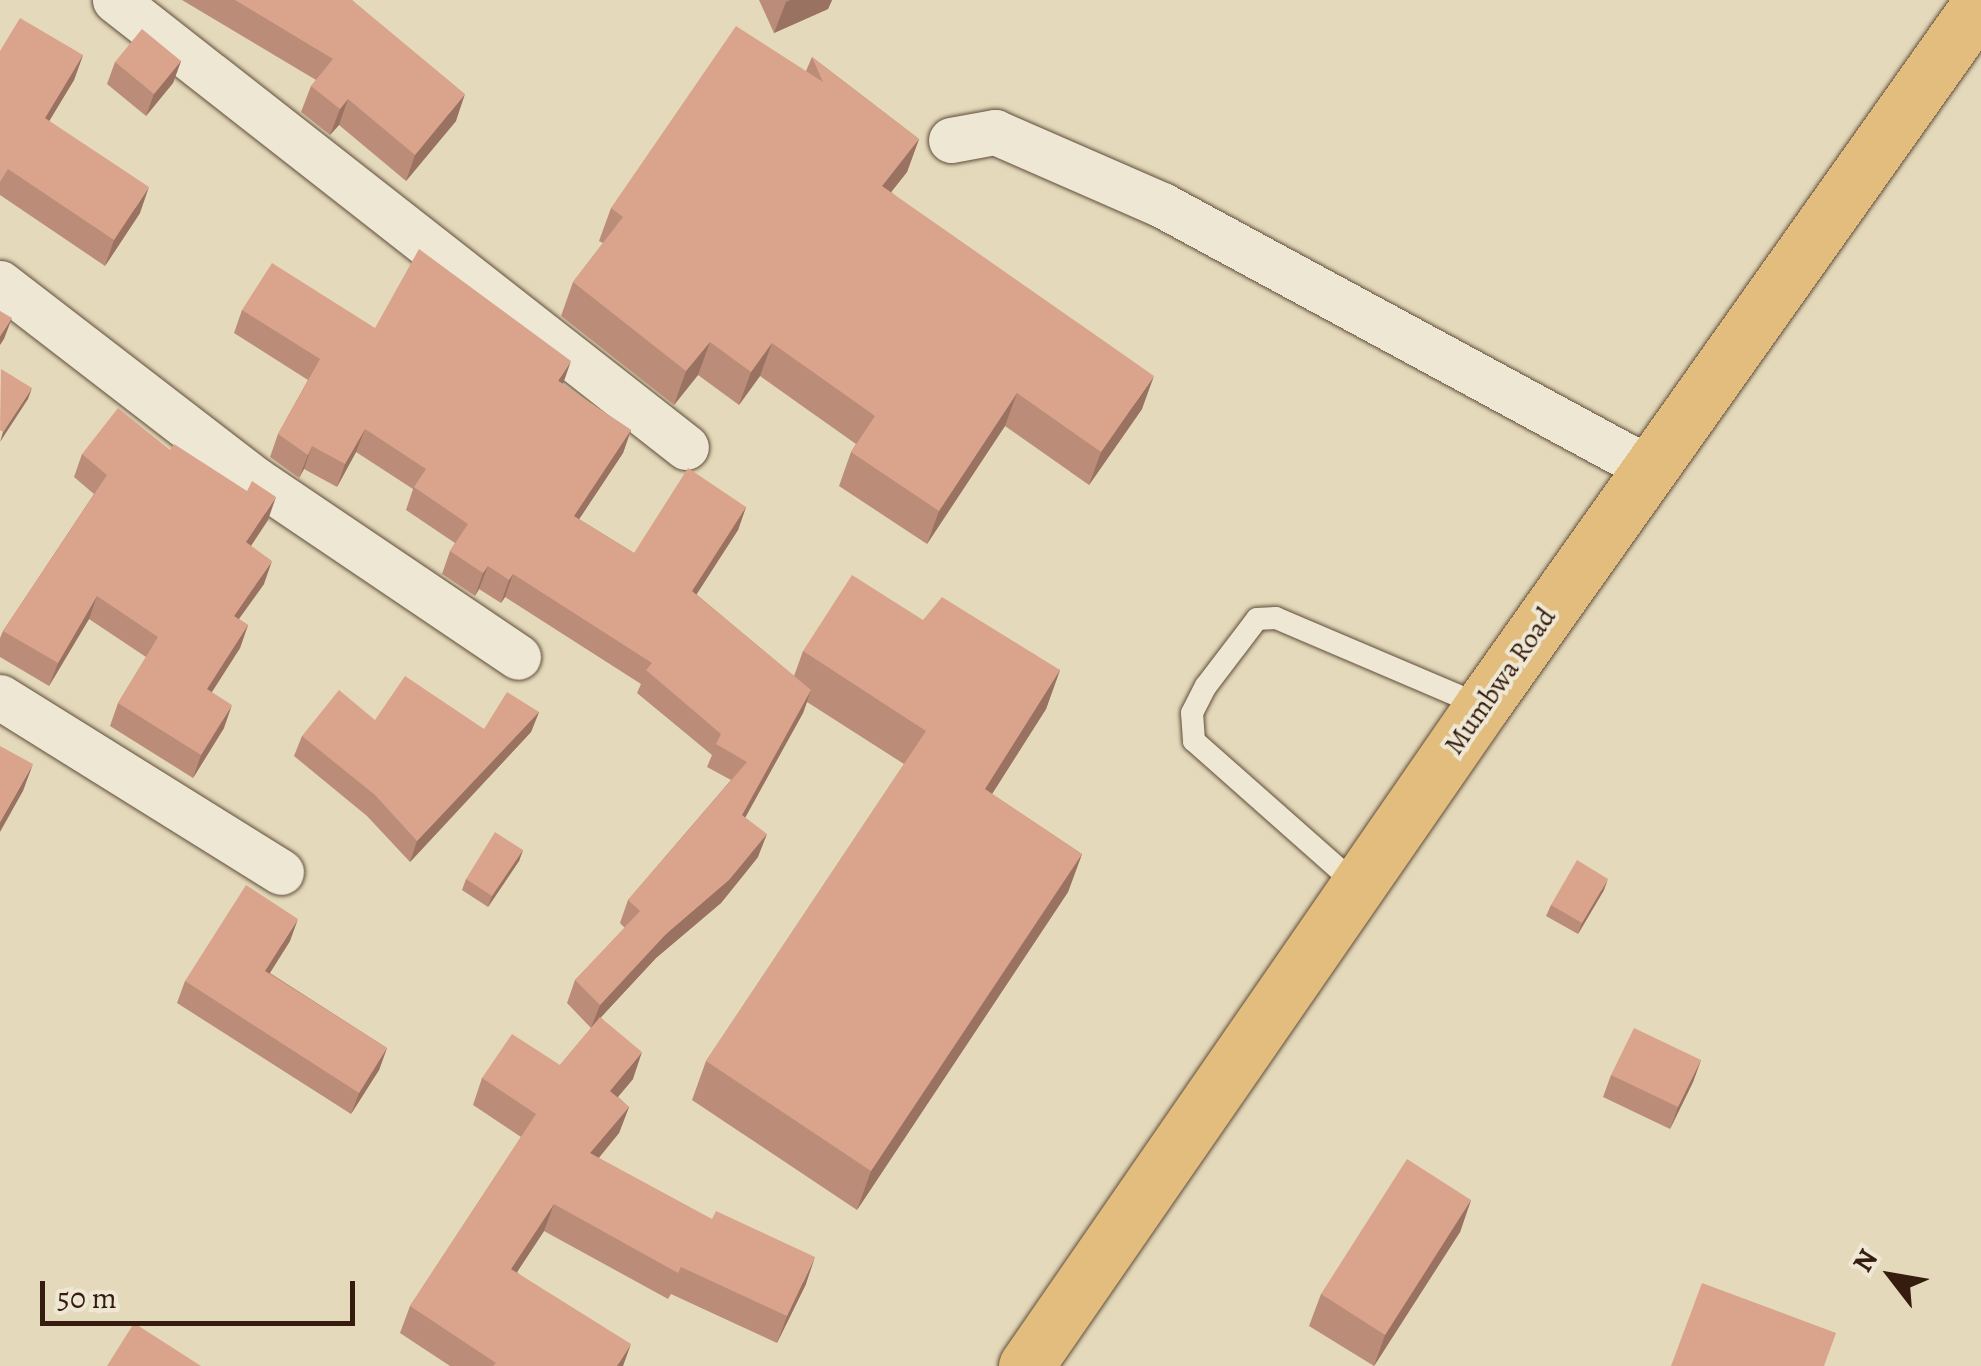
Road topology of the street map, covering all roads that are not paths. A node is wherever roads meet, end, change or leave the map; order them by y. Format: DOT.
graph roads {
  1 [pos="115,0"];
  2 [pos="1981,2"];
  3 [pos="951,140"];
  4 [pos="0,283"];
  5 [pos="686,447"];
  6 [pos="1650,469"];
  7 [pos="518,657"];
  8 [pos="0,697"];
  9 [pos="1482,706"];
  10 [pos="280,872"];
  11 [pos="1358,886"];
  12 [pos="1026,1366"];
  1 -- 5 [label="street"];
  2 -- 6 [label="main road, Mumbwa Road"];
  3 -- 6 [label="street"];
  4 -- 7 [label="street"];
  6 -- 9 [label="main road, Mumbwa Road"];
  8 -- 10 [label="street"];
  9 -- 11 [label="main road, Mumbwa Road"];
  9 -- 11 [label="lane"];
  11 -- 12 [label="main road, Mumbwa Road"];
}
